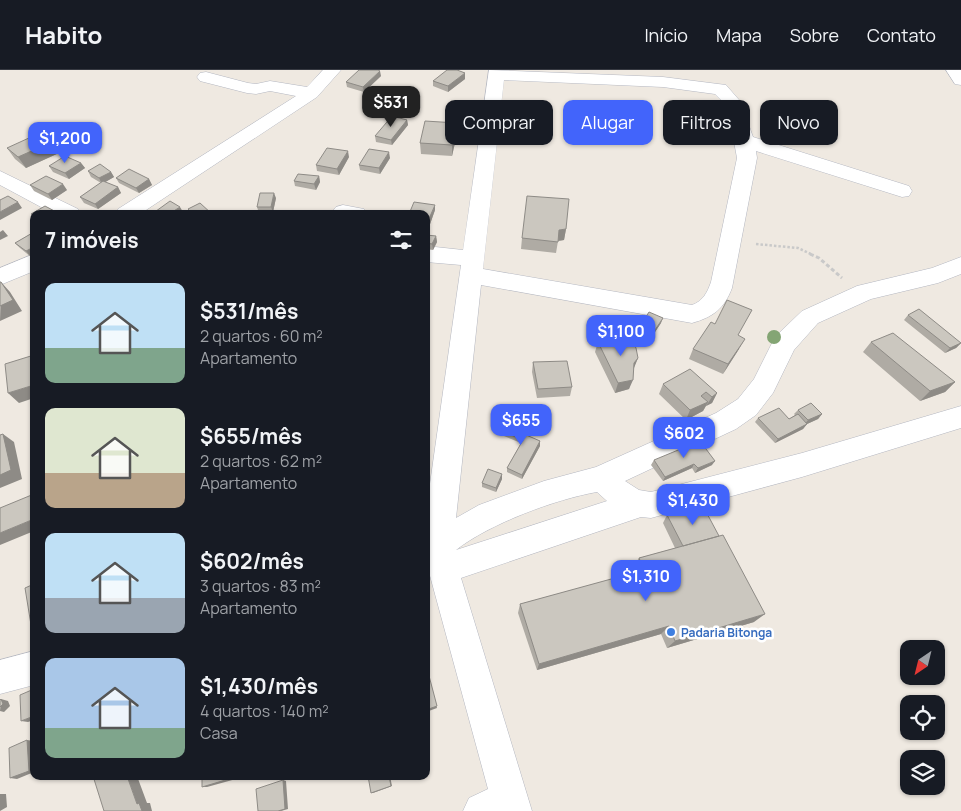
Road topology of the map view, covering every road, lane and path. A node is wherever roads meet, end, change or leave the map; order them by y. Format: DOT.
graph roads {
  1 [pos="333,70"];
  2 [pos="954,70"];
  3 [pos="496,72"];
  4 [pos="206,77"];
  5 [pos="961,80"];
  6 [pos="311,93"];
  7 [pos="731,100"];
  8 [pos="750,142"];
  9 [pos="746,145"];
  10 [pos="0,177"];
  11 [pos="902,192"];
  12 [pos="63,210"];
  13 [pos="130,210"];
  14 [pos="730,243"];
  15 [pos="430,255"];
  16 [pos="30,264"];
  17 [pos="961,265"];
  18 [pos="471,267"];
  19 [pos="0,277"];
  20 [pos="858,295"];
  21 [pos="961,417"];
  22 [pos="602,478"];
  23 [pos="638,505"];
  24 [pos="437,553"];
  25 [pos="30,669"];
  26 [pos="0,677"];
  27 [pos="502,807"];
  1 -- 6 [label="street"];
  2 -- 5 [label="street"];
  3 -- 7 [label="street"];
  3 -- 18 [label="street"];
  4 -- 6 [label="street"];
  6 -- 13 [label="street"];
  8 -- 11 [label="street"];
  9 -- 14 [label="street"];
  10 -- 12 [label="street"];
  14 -- 18 [label="street"];
  14 -- 20 [label="path"];
  15 -- 18 [label="street"];
  16 -- 19 [label="street"];
  17 -- 20 [label="street"];
  18 -- 24 [label="street"];
  20 -- 22 [label="street"];
  21 -- 23 [label="street"];
  22 -- 23 [label="street"];
  22 -- 24 [label="street"];
  23 -- 24 [label="street"];
  24 -- 27 [label="street"];
  25 -- 26 [label="street"];
}
